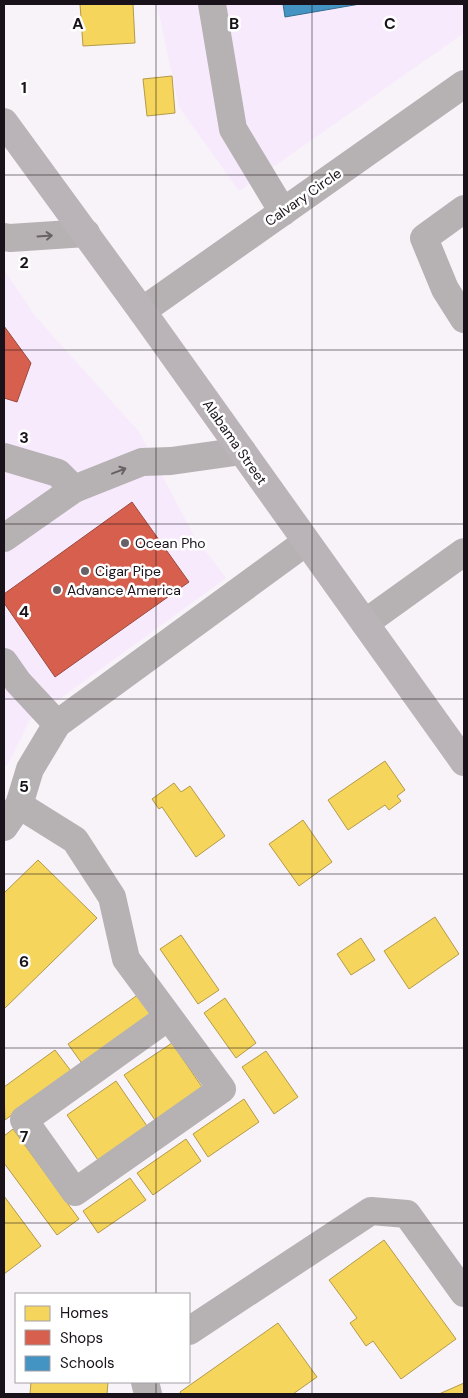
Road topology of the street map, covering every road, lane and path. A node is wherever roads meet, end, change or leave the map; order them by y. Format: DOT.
graph roads {
  1 [pos="212,4"];
  2 [pos="464,84"];
  3 [pos="4,122"];
  4 [pos="464,209"];
  5 [pos="283,212"];
  6 [pos="86,233"];
  7 [pos="4,238"];
  8 [pos="142,311"];
  9 [pos="464,319"];
  10 [pos="242,452"];
  11 [pos="4,457"];
  12 [pos="74,489"];
  13 [pos="4,538"];
  14 [pos="306,542"];
  15 [pos="464,552"];
  16 [pos="365,623"];
  17 [pos="8,679"];
  18 [pos="58,724"];
  19 [pos="464,762"];
  20 [pos="19,805"];
  21 [pos="4,827"];
  22 [pos="168,1017"];
  23 [pos="464,1293"];
  24 [pos="190,1330"];
  1 -- 5 [label="street"];
  2 -- 5 [label="street, Calvary Circle"];
  3 -- 6 [label="main road, Alabama Street"];
  4 -- 9 [label="street"];
  5 -- 8 [label="street, Calvary Circle"];
  7 -- 6 [label="street, one-way"];
  6 -- 8 [label="main road, Alabama Street"];
  8 -- 10 [label="main road, Alabama Street"];
  12 -- 10 [label="street, one-way"];
  10 -- 14 [label="main road, Alabama Street"];
  11 -- 12 [label="street"];
  12 -- 13 [label="street"];
  14 -- 16 [label="main road, Alabama Street"];
  14 -- 18 [label="street"];
  15 -- 16 [label="street"];
  16 -- 19 [label="main road, Alabama Street"];
  17 -- 18 [label="street"];
  18 -- 20 [label="street"];
  20 -- 21 [label="street"];
  20 -- 22 [label="street"];
  22 -- 22 [label="street"];
  23 -- 24 [label="street"];
}
